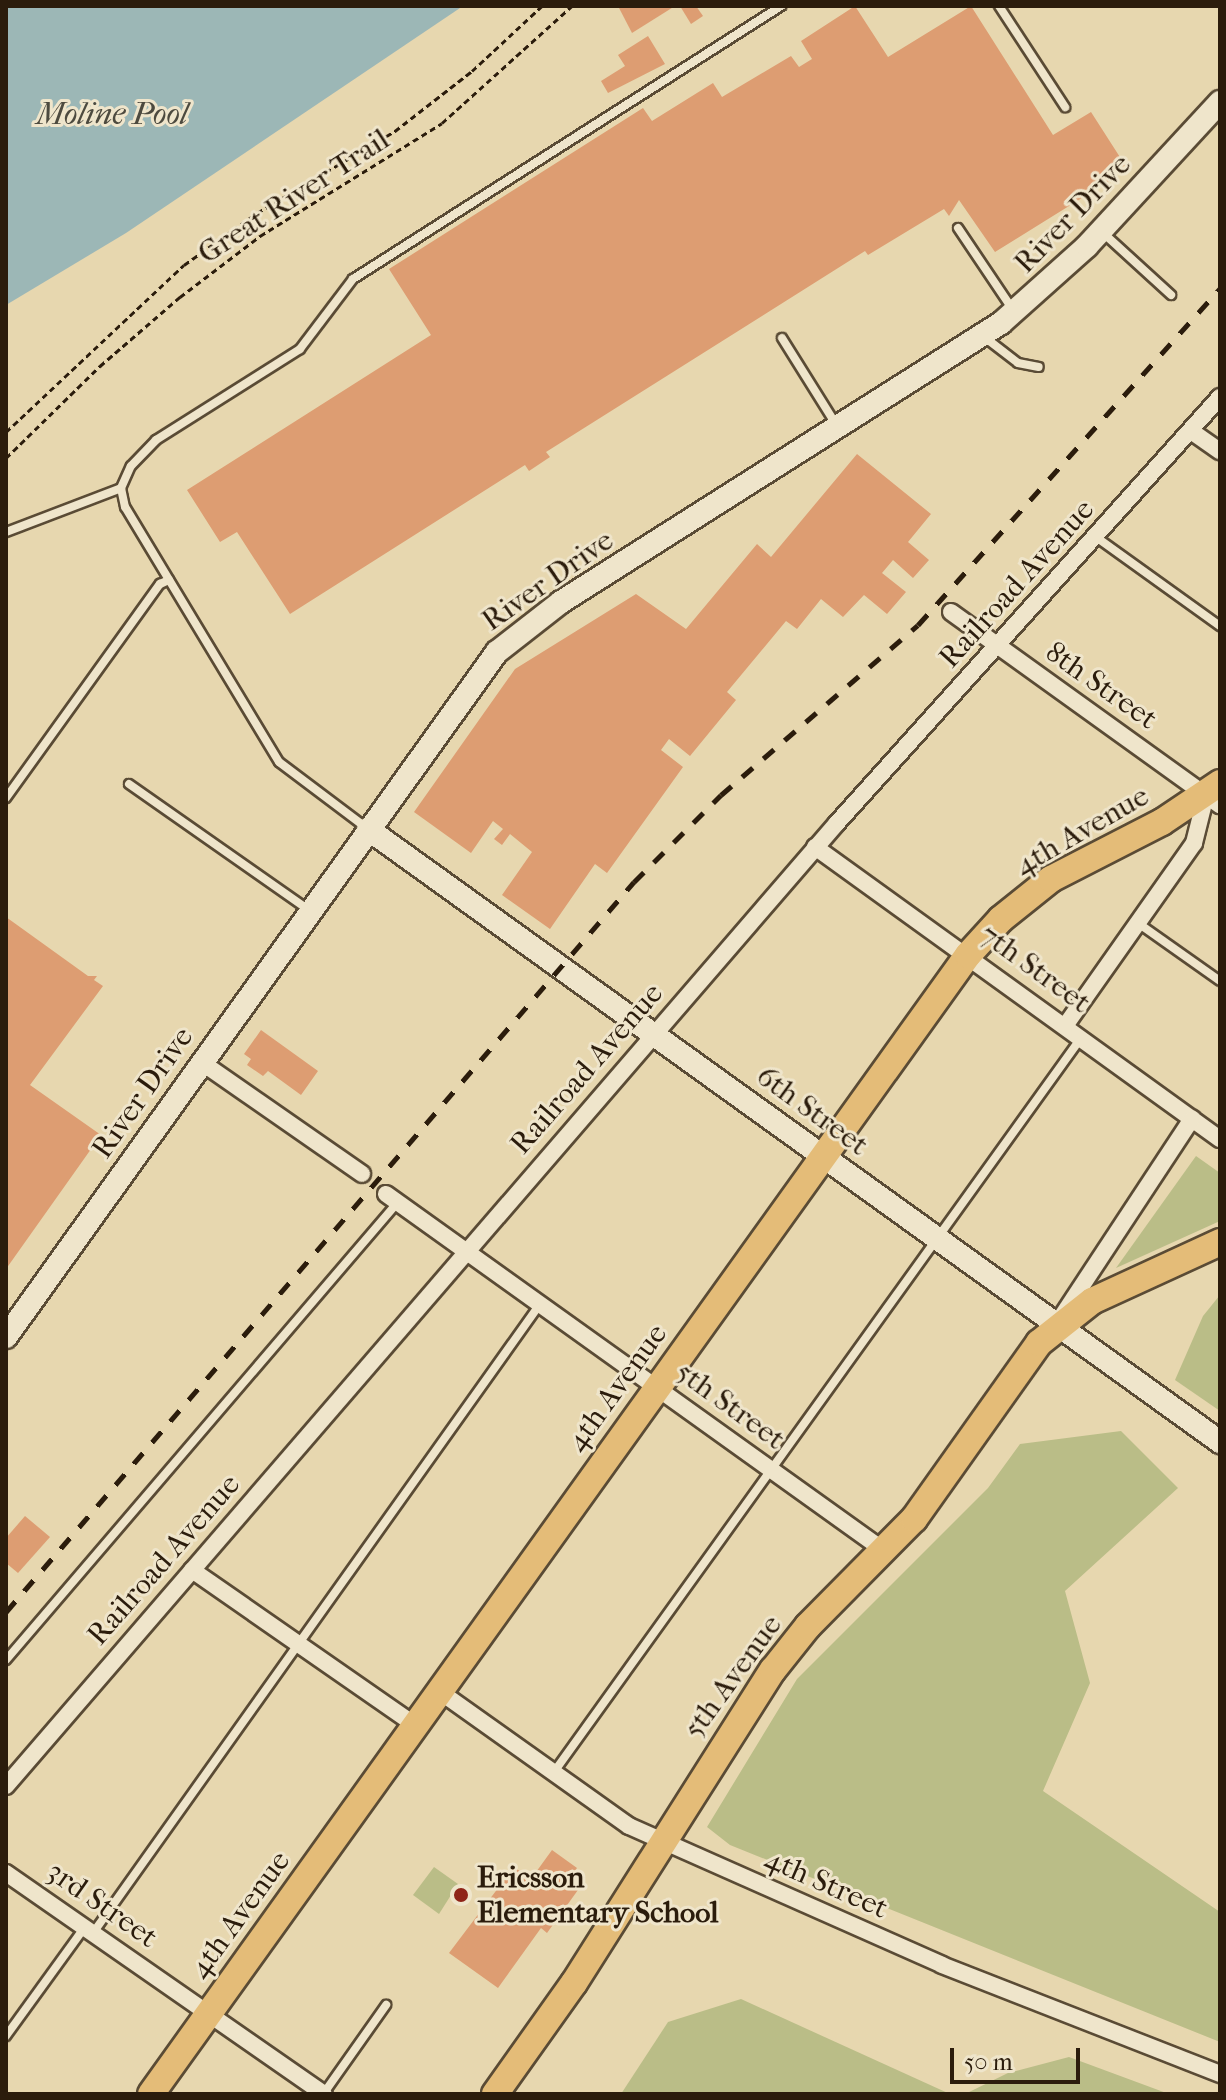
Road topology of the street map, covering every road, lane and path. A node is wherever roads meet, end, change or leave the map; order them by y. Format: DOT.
graph roads {
  1 [pos="542,6"];
  2 [pos="572,6"];
  3 [pos="781,6"];
  4 [pos="999,6"];
  5 [pos="1220,102"];
  6 [pos="1065,107"];
  7 [pos="958,228"];
  8 [pos="1101,231"];
  9 [pos="1171,295"];
  10 [pos="1015,312"];
  11 [pos="982,336"];
  12 [pos="782,338"];
  13 [pos="1039,367"];
  14 [pos="1220,397"];
  15 [pos="838,428"];
  16 [pos="1191,431"];
  17 [pos="6,432"];
  18 [pos="1220,451"];
  19 [pos="6,458"];
  20 [pos="121,488"];
  21 [pos="6,532"];
  22 [pos="1096,537"];
  23 [pos="169,580"];
  24 [pos="951,612"];
  25 [pos="1220,626"];
  26 [pos="999,647"];
  27 [pos="129,784"];
  28 [pos="1215,794"];
  29 [pos="6,798"];
  30 [pos="368,829"];
  31 [pos="815,847"];
  32 [pos="310,911"];
  33 [pos="1138,923"];
  34 [pos="968,955"];
  35 [pos="1220,981"];
  36 [pos="1065,1026"];
  37 [pos="654,1033"];
  38 [pos="1081,1038"];
  39 [pos="201,1062"];
  40 [pos="1192,1119"];
  41 [pos="1220,1139"];
  42 [pos="822,1155"];
  43 [pos="362,1174"];
  44 [pos="392,1198"];
  45 [pos="938,1238"];
  46 [pos="1220,1242"];
  47 [pos="467,1251"];
  48 [pos="540,1304"];
  49 [pos="1057,1323"];
  50 [pos="6,1337"];
  51 [pos="656,1387"];
  52 [pos="1220,1442"];
  53 [pos="771,1470"];
  54 [pos="886,1552"];
  55 [pos="192,1570"];
  56 [pos="297,1644"];
  57 [pos="6,1660"];
  58 [pos="439,1691"];
  59 [pos="415,1725"];
  60 [pos="554,1772"];
  61 [pos="6,1786"];
  62 [pos="662,1842"];
  63 [pos="6,1873"];
  64 [pos="89,1930"];
  65 [pos="386,2005"];
  66 [pos="209,2013"];
  67 [pos="6,2036"];
  68 [pos="1220,2074"];
  69 [pos="151,2094"];
  70 [pos="324,2094"];
  71 [pos="495,2094"];
  1 -- 17 [label="path, Great River Trail"];
  2 -- 19 [label="path, Great River Trail"];
  3 -- 20 [label="lane"];
  4 -- 6 [label="lane"];
  5 -- 8 [label="main road, River Drive"];
  7 -- 10 [label="lane"];
  8 -- 9 [label="lane"];
  8 -- 10 [label="main road, River Drive"];
  10 -- 11 [label="main road, River Drive"];
  11 -- 13 [label="lane"];
  11 -- 15 [label="main road, River Drive"];
  12 -- 15 [label="lane"];
  14 -- 16 [label="street, Railroad Avenue"];
  15 -- 30 [label="main road, River Drive"];
  16 -- 18 [label="street"];
  16 -- 22 [label="street, Railroad Avenue"];
  20 -- 21 [label="lane"];
  20 -- 23 [label="lane"];
  22 -- 25 [label="lane"];
  22 -- 26 [label="street, Railroad Avenue"];
  23 -- 29 [label="lane"];
  23 -- 30 [label="lane"];
  24 -- 26 [label="street, 8th Street"];
  26 -- 28 [label="street, 8th Street"];
  26 -- 31 [label="street, Railroad Avenue"];
  27 -- 32 [label="lane"];
  28 -- 33 [label="street"];
  28 -- 34 [label="main road, 4th Avenue"];
  30 -- 32 [label="main road, River Drive"];
  30 -- 37 [label="main road, 6th Street"];
  31 -- 34 [label="street, 7th Street"];
  31 -- 37 [label="street, Railroad Avenue"];
  32 -- 39 [label="main road, River Drive"];
  33 -- 35 [label="lane"];
  33 -- 36 [label="street"];
  34 -- 36 [label="street, 7th Street"];
  34 -- 42 [label="main road, 4th Avenue"];
  36 -- 38 [label="street, 7th Street"];
  37 -- 42 [label="main road, 6th Street"];
  37 -- 47 [label="street, Railroad Avenue"];
  38 -- 40 [label="street, 7th Street"];
  38 -- 45 [label="lane"];
  39 -- 43 [label="street"];
  39 -- 50 [label="main road, River Drive"];
  40 -- 41 [label="street, 7th Street"];
  40 -- 49 [label="street, 5th Avenue"];
  42 -- 45 [label="main road, 6th Street"];
  42 -- 51 [label="main road, 4th Avenue"];
  44 -- 47 [label="street, 5th Street"];
  44 -- 57 [label="lane"];
  45 -- 49 [label="main road, 6th Street"];
  45 -- 53 [label="lane"];
  46 -- 49 [label="main road, 5th Avenue"];
  47 -- 48 [label="street, 5th Street"];
  47 -- 55 [label="street, Railroad Avenue"];
  48 -- 51 [label="street, 5th Street"];
  48 -- 56 [label="lane"];
  49 -- 52 [label="main road, 6th Street"];
  49 -- 54 [label="main road, 5th Avenue"];
  51 -- 53 [label="street, 5th Street"];
  51 -- 58 [label="main road, 4th Avenue"];
  53 -- 54 [label="street, 5th Street"];
  53 -- 60 [label="lane"];
  54 -- 62 [label="main road, 5th Avenue"];
  55 -- 56 [label="street"];
  55 -- 61 [label="street, Railroad Avenue"];
  56 -- 59 [label="street"];
  56 -- 64 [label="lane"];
  58 -- 59 [label="main road, 4th Avenue"];
  58 -- 60 [label="street, 4th Street"];
  59 -- 66 [label="main road, 4th Avenue"];
  60 -- 62 [label="street, 4th Street"];
  62 -- 68 [label="street, 4th Street"];
  62 -- 71 [label="main road, 5th Avenue"];
  63 -- 64 [label="street, 3rd Street"];
  64 -- 66 [label="street, 3rd Street"];
  64 -- 67 [label="lane"];
  65 -- 70 [label="lane"];
  66 -- 69 [label="main road, 4th Avenue"];
  66 -- 70 [label="street, 3rd Street"];
}
